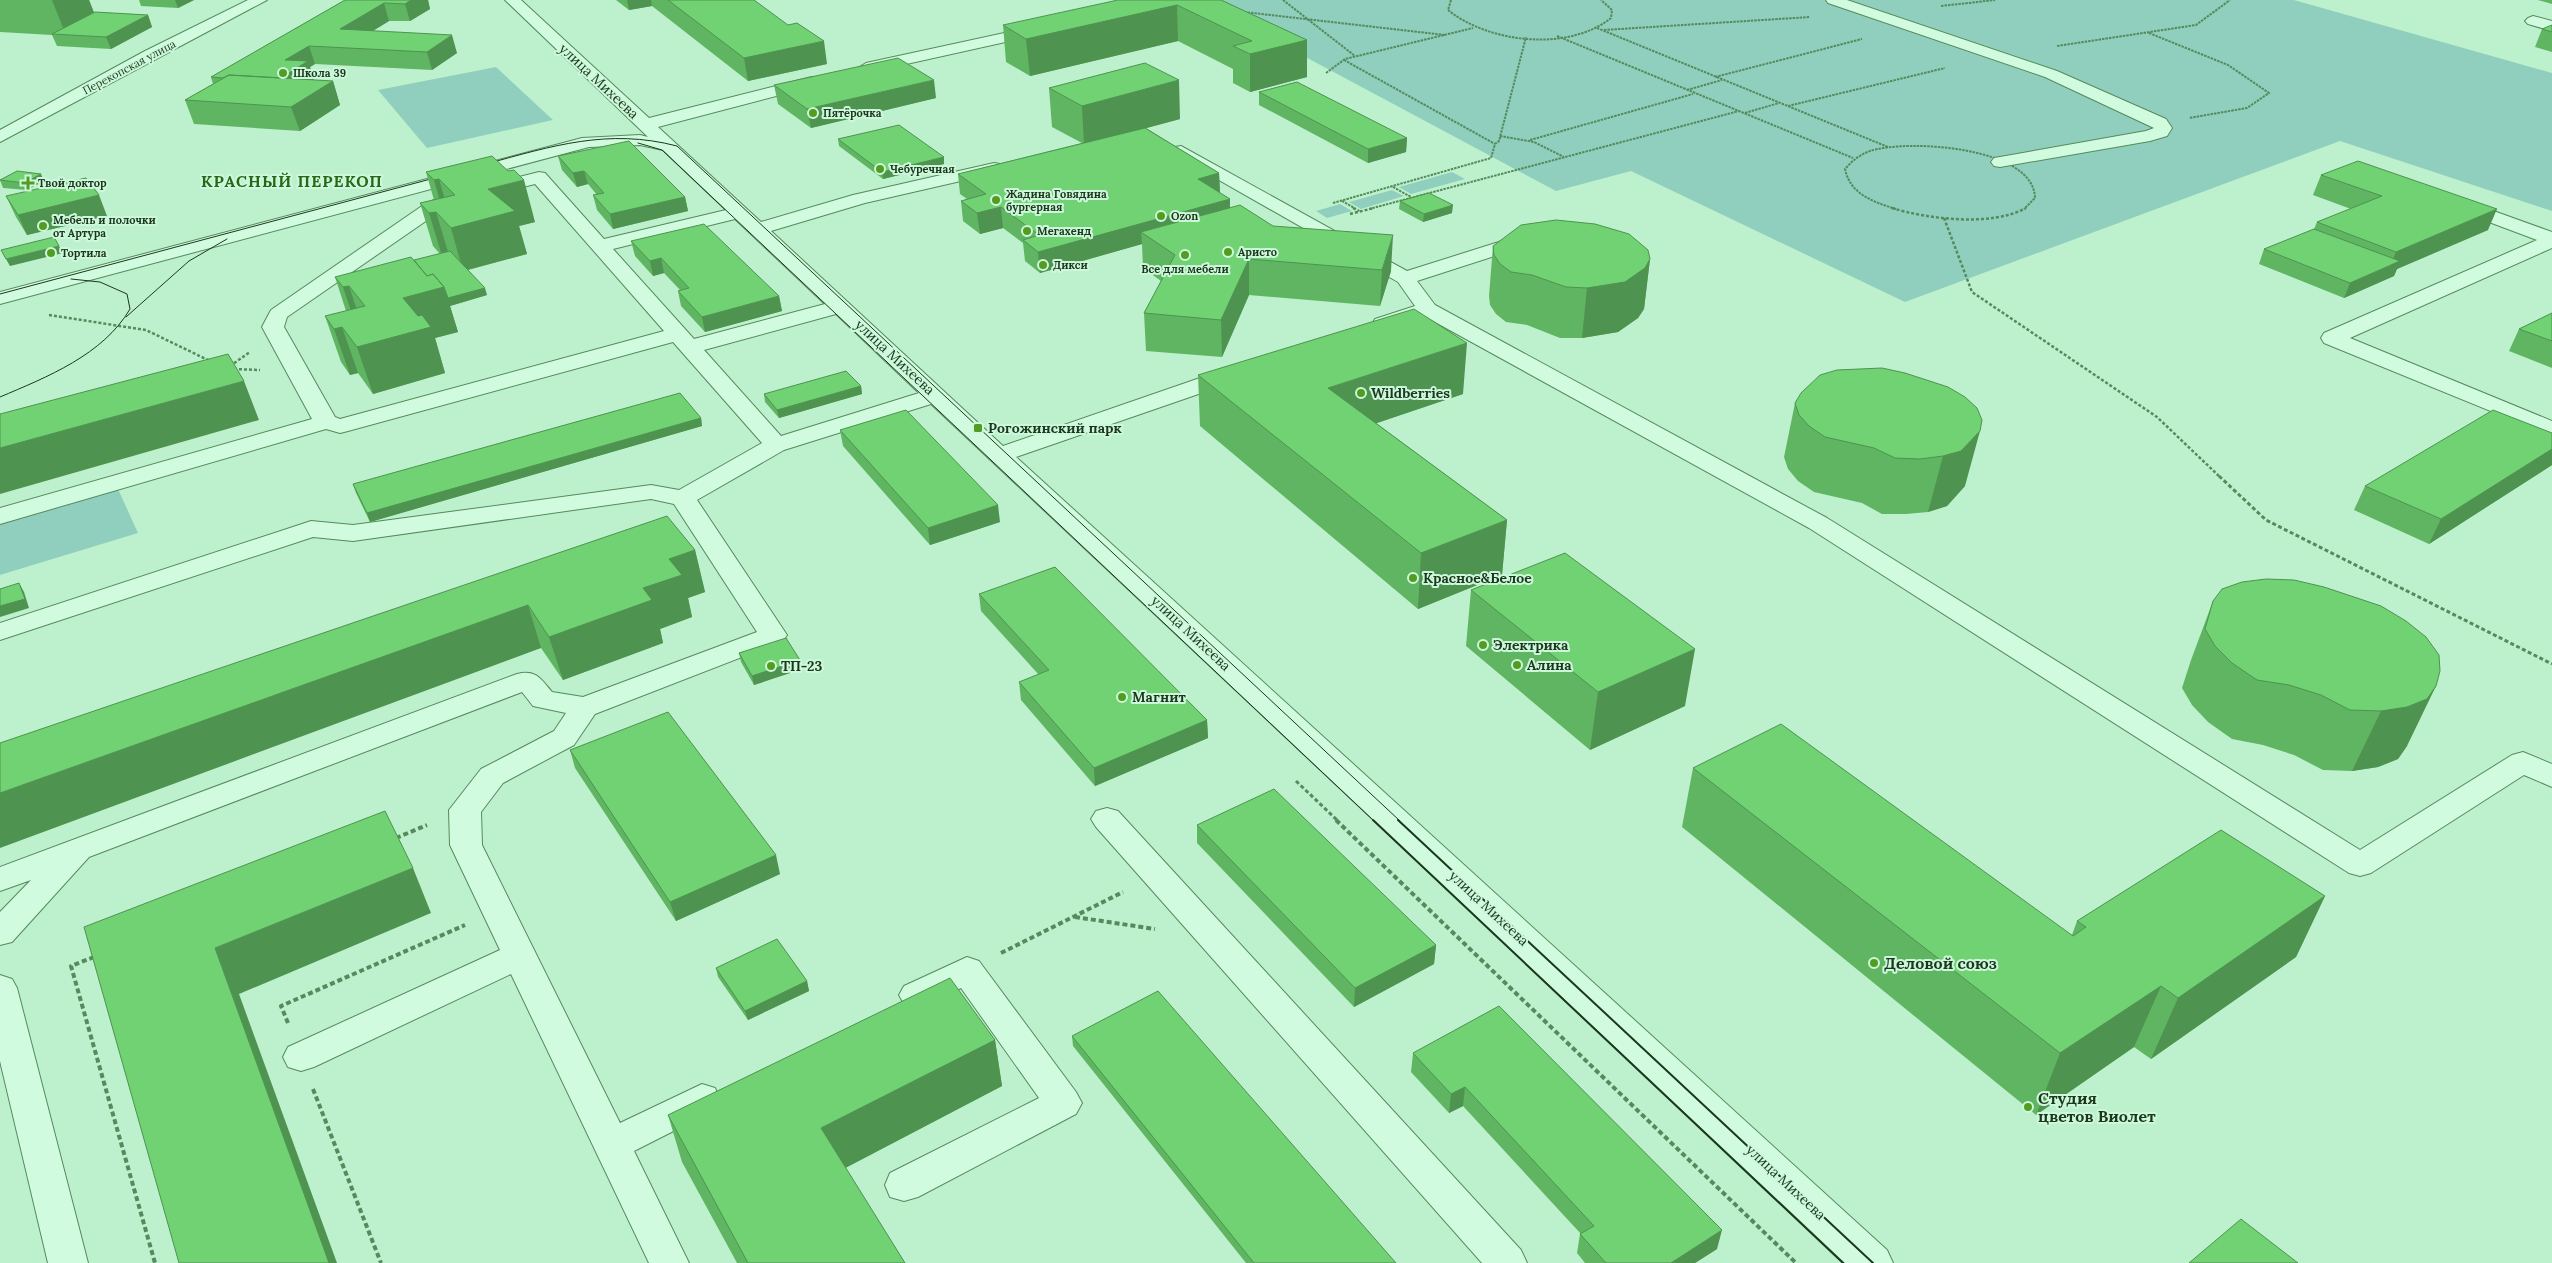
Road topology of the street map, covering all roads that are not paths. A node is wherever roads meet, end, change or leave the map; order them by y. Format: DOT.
graph roads {
  1 [pos="260,0"];
  2 [pos="512,0"];
  3 [pos="1833,0"];
  4 [pos="2533,21"];
  5 [pos="2552,26"];
  6 [pos="1053,27"];
  7 [pos="854,72"];
  8 [pos="825,79"];
  9 [pos="647,124"];
  10 [pos="0,136"];
  11 [pos="1166,142"];
  12 [pos="671,147"];
  13 [pos="2000,162"];
  14 [pos="1014,164"];
  15 [pos="2488,215"];
  16 [pos="749,221"];
  17 [pos="1549,232"];
  18 [pos="2552,240"];
  19 [pos="600,246"];
  20 [pos="1405,278"];
  21 [pos="0,298"];
  22 [pos="841,306"];
  23 [pos="1428,309"];
  24 [pos="1363,331"];
  25 [pos="685,341"];
  26 [pos="1260,365"];
  27 [pos="936,395"];
  28 [pos="326,422"];
  29 [pos="2552,429"];
  30 [pos="776,445"];
  31 [pos="999,455"];
  32 [pos="683,498"];
  33 [pos="0,516"];
  34 [pos="0,632"];
  35 [pos="584,707"];
  36 [pos="2552,777"];
  37 [pos="1107,819"];
  38 [pos="81,848"];
  39 [pos="0,879"];
  40 [pos="0,933"];
  41 [pos="520,955"];
  42 [pos="0,988"];
  43 [pos="887,1009"];
  44 [pos="301,1057"];
  45 [pos="727,1087"];
  46 [pos="612,1144"];
  47 [pos="904,1185"];
  48 [pos="68,1263"];
  49 [pos="670,1263"];
  50 [pos="1507,1263"];
  51 [pos="1873,1263"];
  1 -- 10 [label="street, Перекопская улица"];
  2 -- 9 [label="street, улица Михеева"];
  3 -- 13 [label="street"];
  4 -- 5 [label="street"];
  6 -- 7 [label="street"];
  8 -- 9 [label="street"];
  9 -- 12 [label="street, улица Михеева"];
  11 -- 20 [label="street"];
  12 -- 16 [label="street, улица Михеева"];
  12 -- 21 [label="street"];
  14 -- 16 [label="street"];
  15 -- 18 [label="street"];
  16 -- 19 [label="street"];
  16 -- 22 [label="street, улица Михеева"];
  17 -- 20 [label="street"];
  18 -- 29 [label="street"];
  19 -- 25 [label="street"];
  19 -- 28 [label="street"];
  20 -- 23 [label="street"];
  22 -- 25 [label="street"];
  22 -- 27 [label="street, улица Михеева"];
  23 -- 24 [label="street"];
  23 -- 36 [label="street"];
  25 -- 28 [label="street"];
  25 -- 30 [label="street"];
  26 -- 31 [label="street"];
  27 -- 30 [label="street"];
  27 -- 31 [label="street, улица Михеева"];
  28 -- 33 [label="street"];
  30 -- 32 [label="street"];
  31 -- 51 [label="street, улица Михеева"];
  32 -- 34 [label="street"];
  32 -- 35 [label="street"];
  35 -- 38 [label="street"];
  35 -- 41 [label="street"];
  37 -- 50 [label="street"];
  38 -- 39 [label="street"];
  38 -- 40 [label="street"];
  41 -- 44 [label="street"];
  41 -- 46 [label="street"];
  42 -- 48 [label="street"];
  43 -- 47 [label="street"];
  45 -- 46 [label="street"];
  46 -- 49 [label="street"];
}
